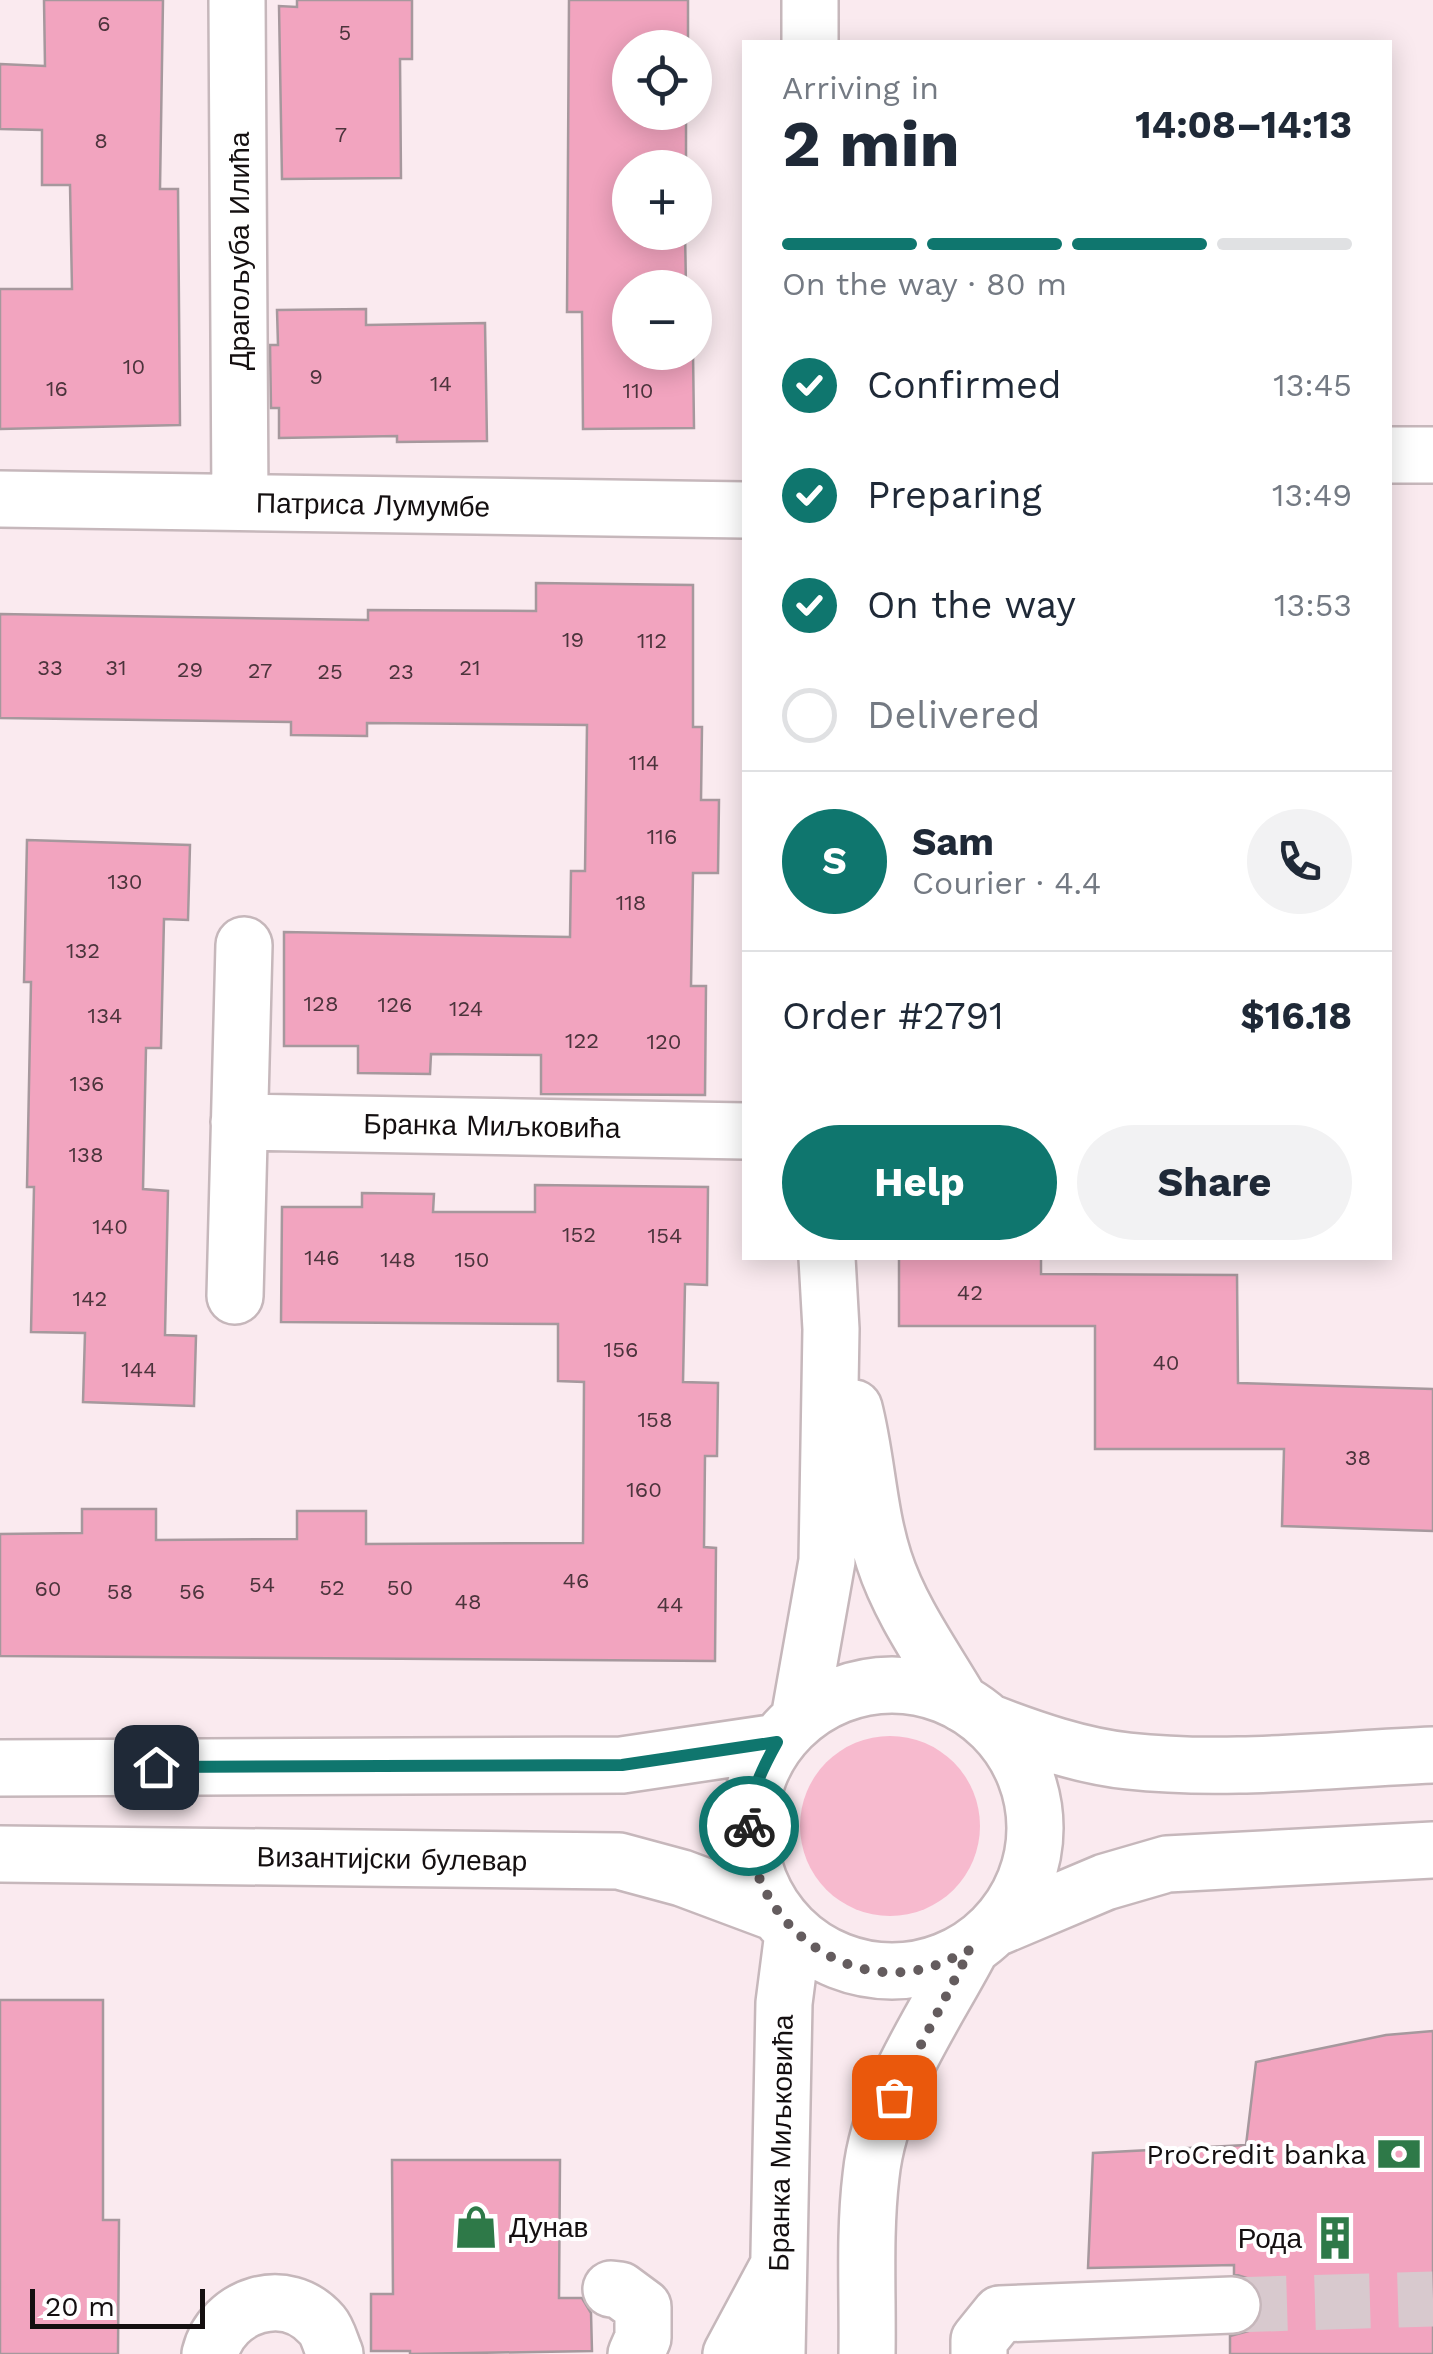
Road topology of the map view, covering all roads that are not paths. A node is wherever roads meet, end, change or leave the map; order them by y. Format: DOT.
graph roads {
  1 [pos="238,0"];
  2 [pos="810,0"];
  3 [pos="810,40"];
  4 [pos="1433,455"];
  5 [pos="1392,456"];
  6 [pos="0,499"];
  7 [pos="240,502"];
  8 [pos="742,510"];
  9 [pos="244,945"];
  10 [pos="239,1122"];
  11 [pos="742,1131"];
  12 [pos="827,1260"];
  13 [pos="234,1296"];
  14 [pos="831,1329"];
  15 [pos="974,1712"];
  16 [pos="788,1730"];
  17 [pos="1433,1755"];
  18 [pos="0,1768"];
  19 [pos="1433,1850"];
  20 [pos="0,1854"];
  21 [pos="784,1923"];
  22 [pos="983,1939"];
  23 [pos="778,2264"];
  24 [pos="612,2289"];
  25 [pos="342,2294"];
  26 [pos="271,2302"];
  27 [pos="1232,2305"];
  28 [pos="210,2354"];
  29 [pos="335,2354"];
  30 [pos="636,2354"];
  31 [pos="731,2354"];
  32 [pos="777,2354"];
  33 [pos="867,2354"];
  34 [pos="979,2354"];
  1 -- 7 [label="street, Драгољуба Илића"];
  2 -- 3 [label="street"];
  4 -- 5 [label="street"];
  6 -- 7 [label="street, Патриса Лумумбе"];
  7 -- 8 [label="street, Патриса Лумумбе"];
  9 -- 10 [label="street"];
  10 -- 11 [label="street, Бранка Миљковића"];
  10 -- 13 [label="street"];
  12 -- 14 [label="street"];
  14 -- 15 [label="street"];
  14 -- 16 [label="street"];
  15 -- 16 [label="street"];
  15 -- 17 [label="street"];
  15 -- 22 [label="street"];
  16 -- 18 [label="street"];
  16 -- 21 [label="street"];
  19 -- 22 [label="street"];
  20 -- 21 [label="street, Византијски булевар"];
  21 -- 22 [label="street"];
  21 -- 23 [label="street, Бранка Миљковића"];
  22 -- 33 [label="street"];
  23 -- 31 [label="street"];
  23 -- 32 [label="street, Бранка Миљковића"];
  24 -- 30 [label="street"];
  25 -- 26 [label="street"];
  26 -- 28 [label="street"];
  26 -- 29 [label="street"];
  27 -- 34 [label="street"];
}
